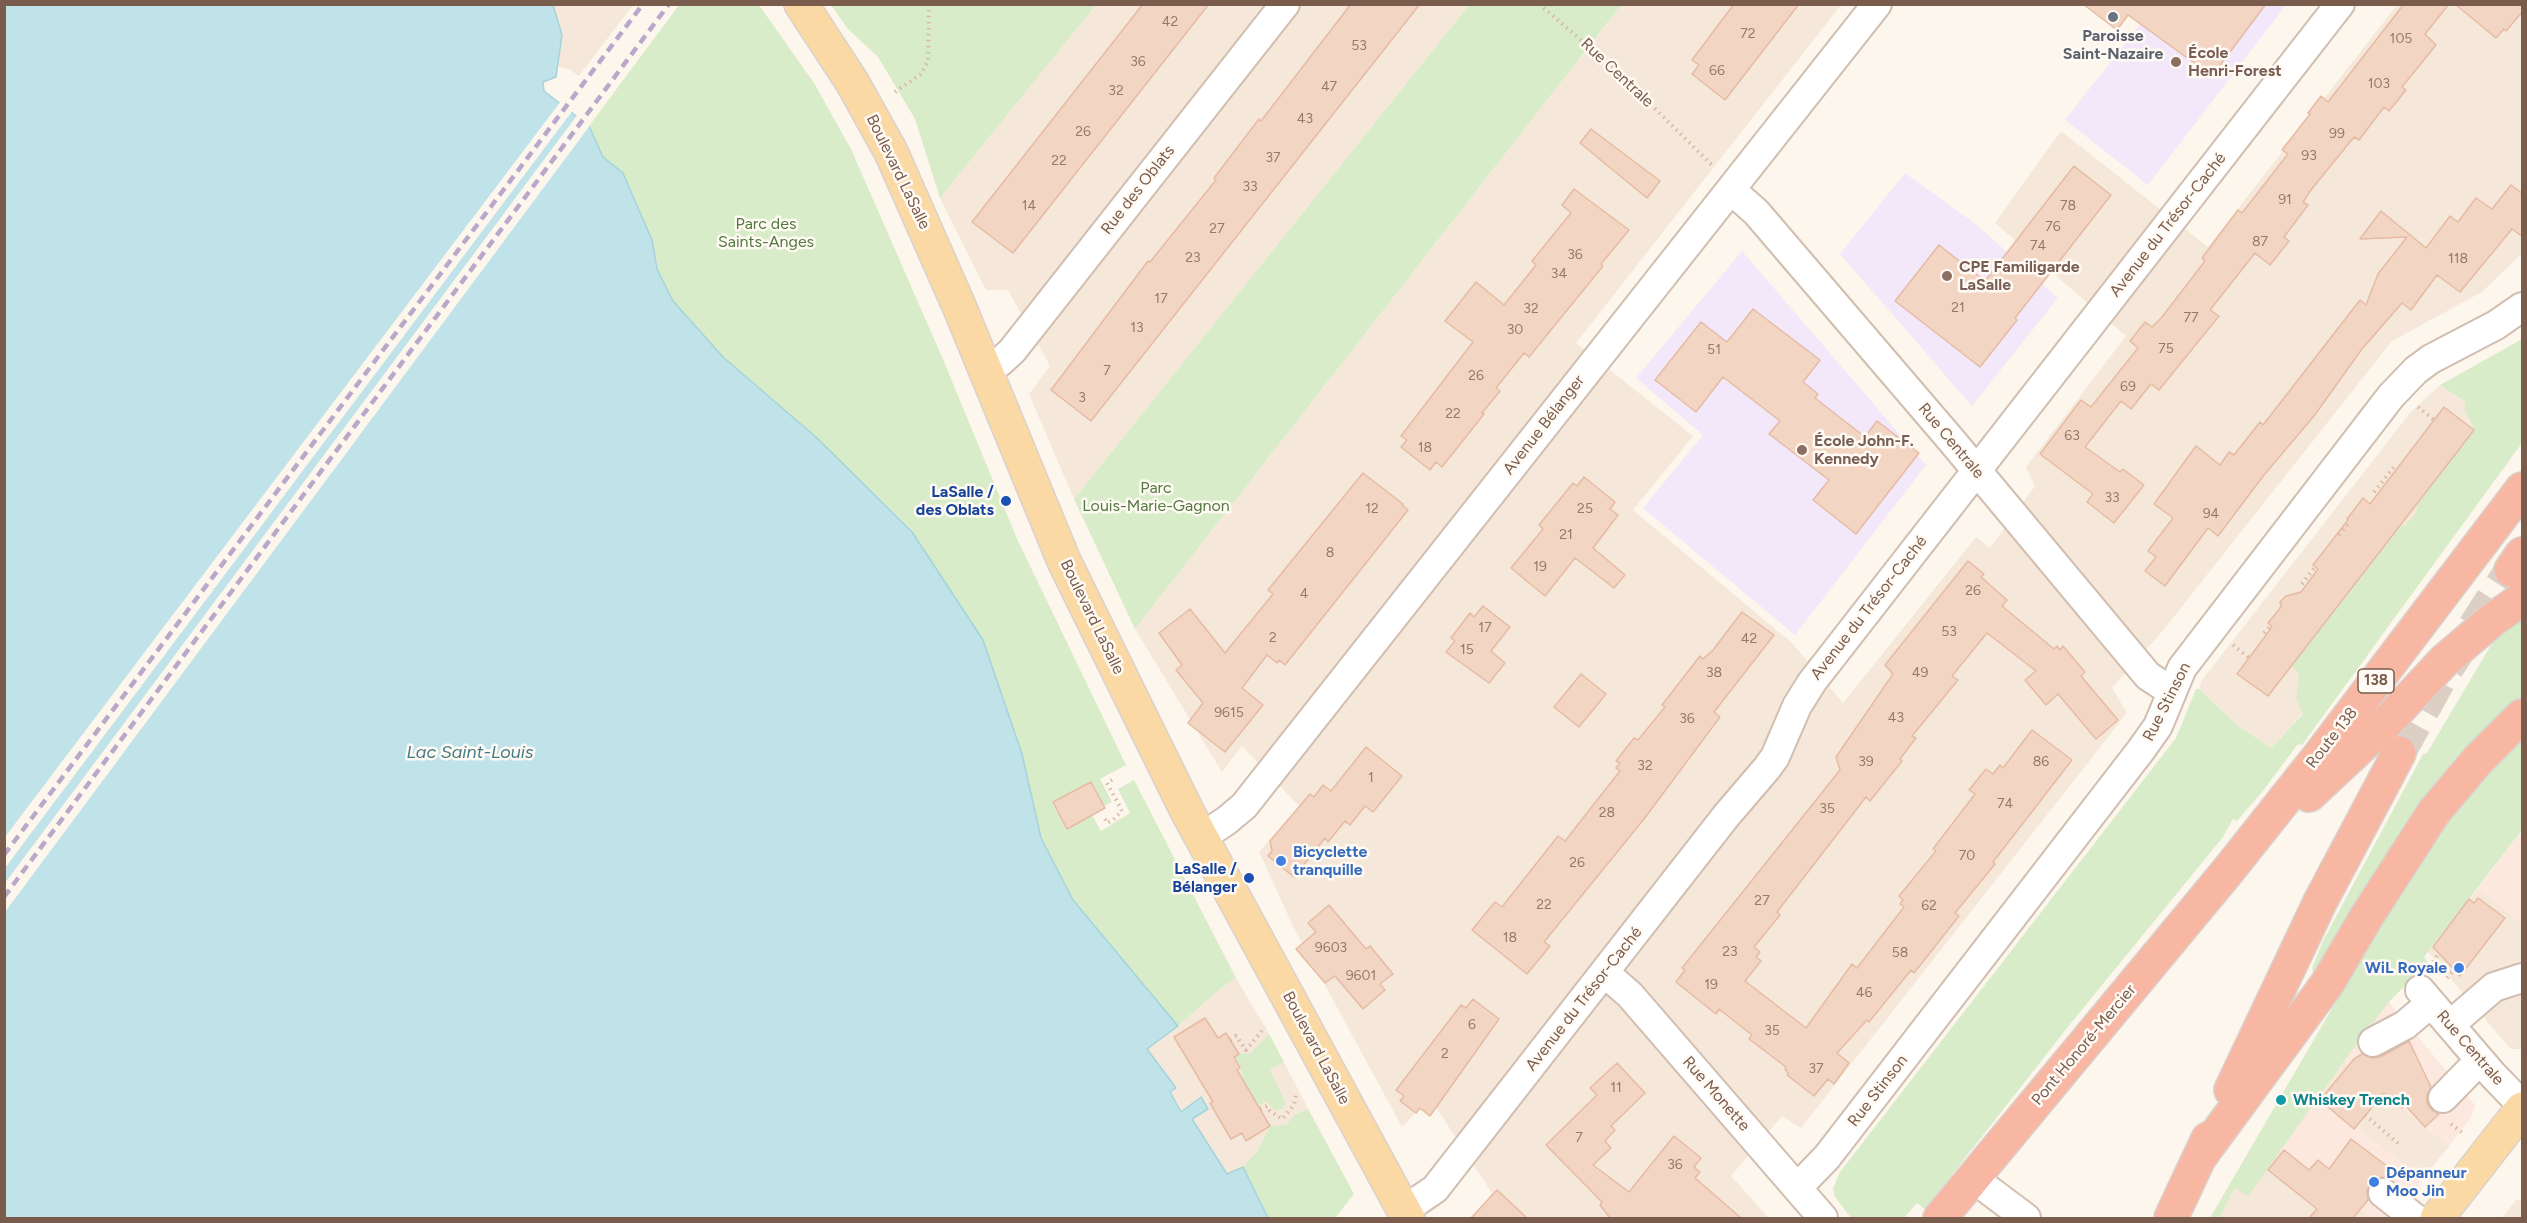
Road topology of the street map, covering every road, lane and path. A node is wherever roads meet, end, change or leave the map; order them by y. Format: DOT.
graph roads {
  1 [pos="801,4"];
  2 [pos="929,4"];
  3 [pos="1285,4"];
  4 [pos="1539,4"];
  5 [pos="1877,4"];
  6 [pos="2340,4"];
  7 [pos="895,92"];
  8 [pos="1725,180"];
  9 [pos="2523,307"];
  10 [pos="985,369"];
  11 [pos="2412,403"];
  12 [pos="2434,420"];
  13 [pos="2397,469"];
  14 [pos="1976,471"];
  15 [pos="2523,489"];
  16 [pos="2374,492"];
  17 [pos="2350,521"];
  18 [pos="2339,536"];
  19 [pos="2315,567"];
  20 [pos="2519,574"];
  21 [pos="2302,584"];
  22 [pos="2271,626"];
  23 [pos="2264,633"];
  24 [pos="2227,640"];
  25 [pos="2249,658"];
  26 [pos="2171,691"];
  27 [pos="2523,716"];
  28 [pos="2399,753"];
  29 [pos="1114,779"];
  30 [pos="1106,819"];
  31 [pos="1202,837"];
  32 [pos="2227,872"];
  33 [pos="2439,953"];
  34 [pos="2433,962"];
  35 [pos="2454,970"];
  36 [pos="1605,973"];
  37 [pos="2447,978"];
  38 [pos="2523,978"];
  39 [pos="2450,1025"];
  40 [pos="1265,1027"];
  41 [pos="1230,1040"];
  42 [pos="2373,1042"];
  43 [pos="2480,1060"];
  44 [pos="1296,1094"];
  45 [pos="2443,1098"];
  46 [pos="2523,1107"];
  47 [pos="1260,1109"];
  48 [pos="2365,1115"];
  49 [pos="2400,1145"];
  50 [pos="2199,1158"];
  51 [pos="1974,1179"];
  52 [pos="1797,1188"];
  53 [pos="2383,1193"];
  54 [pos="1406,1214"];
  55 [pos="1823,1218"];
  56 [pos="1940,1218"];
  57 [pos="2026,1218"];
  58 [pos="2171,1218"];
  59 [pos="2415,1218"];
  60 [pos="2437,1218"];
  1 -- 10 [label="main road, Boulevard LaSalle"];
  2 -- 7 [label="path"];
  3 -- 10 [label="street, Rue des Oblats"];
  4 -- 8 [label="path, Rue Centrale"];
  5 -- 8 [label="street, Avenue Bélanger"];
  6 -- 14 [label="street, Avenue du Trésor-Caché"];
  8 -- 14 [label="street, Rue Centrale"];
  8 -- 31 [label="street, Avenue Bélanger"];
  9 -- 26 [label="street, Rue Stinson"];
  10 -- 31 [label="main road, Boulevard LaSalle"];
  11 -- 12 [label="path"];
  13 -- 16 [label="path"];
  14 -- 26 [label="street, Rue Centrale"];
  14 -- 36 [label="street, Avenue du Trésor-Caché"];
  15 -- 32 [label="highway, Route 138 / 138"];
  17 -- 18 [label="path"];
  19 -- 21 [label="path"];
  20 -- 32 [label="highway"];
  22 -- 23 [label="path"];
  24 -- 25 [label="path"];
  26 -- 52 [label="street, Rue Stinson"];
  27 -- 50 [label="highway"];
  28 -- 50 [label="highway"];
  29 -- 30 [label="path"];
  31 -- 54 [label="main road, Boulevard LaSalle"];
  32 -- 51 [label="highway, Pont Honoré-Mercier / 138"];
  33 -- 34 [label="path"];
  35 -- 37 [label="path"];
  36 -- 52 [label="street, Rue Monette"];
  36 -- 54 [label="street, Avenue du Trésor-Caché"];
  38 -- 39 [label="street"];
  39 -- 42 [label="street, Rue Centrale"];
  39 -- 43 [label="street, Rue Centrale"];
  40 -- 41 [label="path"];
  43 -- 45 [label="street"];
  43 -- 46 [label="street, Rue Centrale"];
  44 -- 47 [label="path"];
  46 -- 60 [label="main road"];
  48 -- 49 [label="path"];
  50 -- 58 [label="highway"];
  51 -- 56 [label="highway, Pont Honoré-Mercier / 138"];
  51 -- 57 [label="street"];
  52 -- 55 [label="street, Rue Monette"];
  53 -- 59 [label="street"];
}
